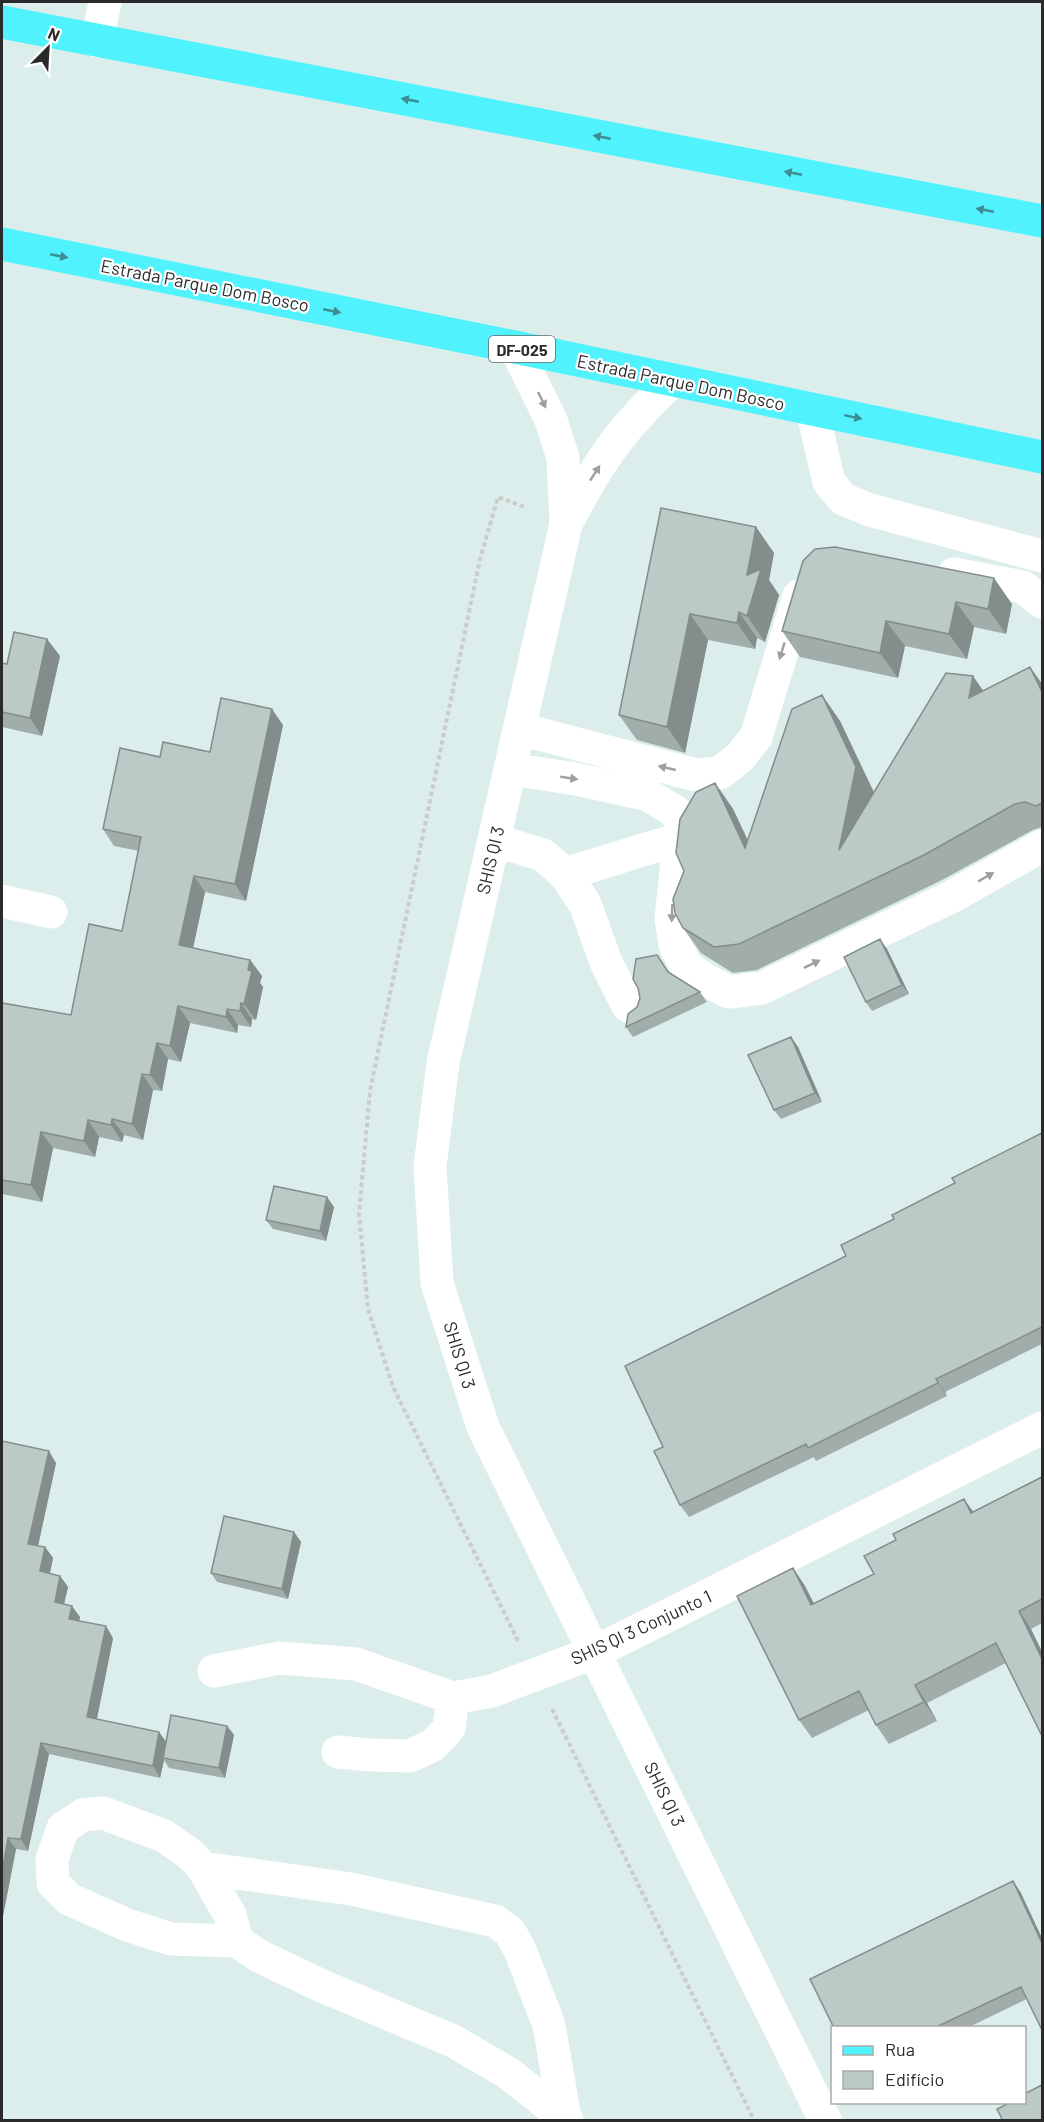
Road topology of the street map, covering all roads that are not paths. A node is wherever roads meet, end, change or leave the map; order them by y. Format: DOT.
graph roads {
  1 [pos="105,2"];
  2 [pos="2,22"];
  3 [pos="97,40"];
  4 [pos="1042,221"];
  5 [pos="2,244"];
  6 [pos="515,347"];
  7 [pos="673,380"];
  8 [pos="812,409"];
  9 [pos="1042,457"];
  10 [pos="566,524"];
  11 [pos="1042,556"];
  12 [pos="921,568"];
  13 [pos="811,571"];
  14 [pos="1042,602"];
  15 [pos="520,729"];
  16 [pos="511,768"];
  17 [pos="720,772"];
  18 [pos="494,840"];
  19 [pos="679,840"];
  20 [pos="1042,846"];
  21 [pos="565,874"];
  22 [pos="2,902"];
  23 [pos="51,912"];
  24 [pos="628,1006"];
  25 [pos="1042,1428"];
  26 [pos="595,1652"];
  27 [pos="214,1671"];
  28 [pos="453,1698"];
  29 [pos="338,1752"];
  30 [pos="203,1868"];
  31 [pos="237,1941"];
  32 [pos="566,2119"];
  33 [pos="825,2121"];
  1 -- 3 [label="street"];
  2 -- 3 [label="main road"];
  4 -- 3 [label="main road, one-way"];
  5 -- 6 [label="main road, Estrada Parque Dom Bosco / DF-025, one-way"];
  6 -- 7 [label="main road, Estrada Parque Dom Bosco / DF-025"];
  6 -- 10 [label="street, SHIS QI 3, one-way"];
  7 -- 8 [label="main road, Estrada Parque Dom Bosco / DF-025"];
  10 -- 7 [label="street, SHIS QI 3, one-way"];
  8 -- 9 [label="main road, Estrada Parque Dom Bosco / DF-025, one-way"];
  8 -- 11 [label="street"];
  10 -- 15 [label="street, SHIS QI 3"];
  12 -- 14 [label="street"];
  13 -- 17 [label="street, one-way"];
  15 -- 16 [label="street, SHIS QI 3"];
  17 -- 15 [label="street, one-way"];
  16 -- 18 [label="street, SHIS QI 3"];
  16 -- 19 [label="street, one-way"];
  17 -- 19 [label="street"];
  18 -- 21 [label="street"];
  18 -- 26 [label="street, SHIS QI 3"];
  19 -- 20 [label="street, one-way"];
  19 -- 21 [label="street"];
  21 -- 24 [label="street"];
  22 -- 23 [label="street"];
  25 -- 26 [label="street, SHIS QI 3 Conjunto 1"];
  26 -- 28 [label="street, SHIS QI 3 Conjunto 1"];
  26 -- 33 [label="street, SHIS QI 3"];
  27 -- 28 [label="street, SHIS QI 3 Conjunto 1"];
  28 -- 29 [label="street"];
  30 -- 31 [label="street"];
  30 -- 31 [label="street"];
  30 -- 32 [label="street"];
  31 -- 32 [label="street"];
}
